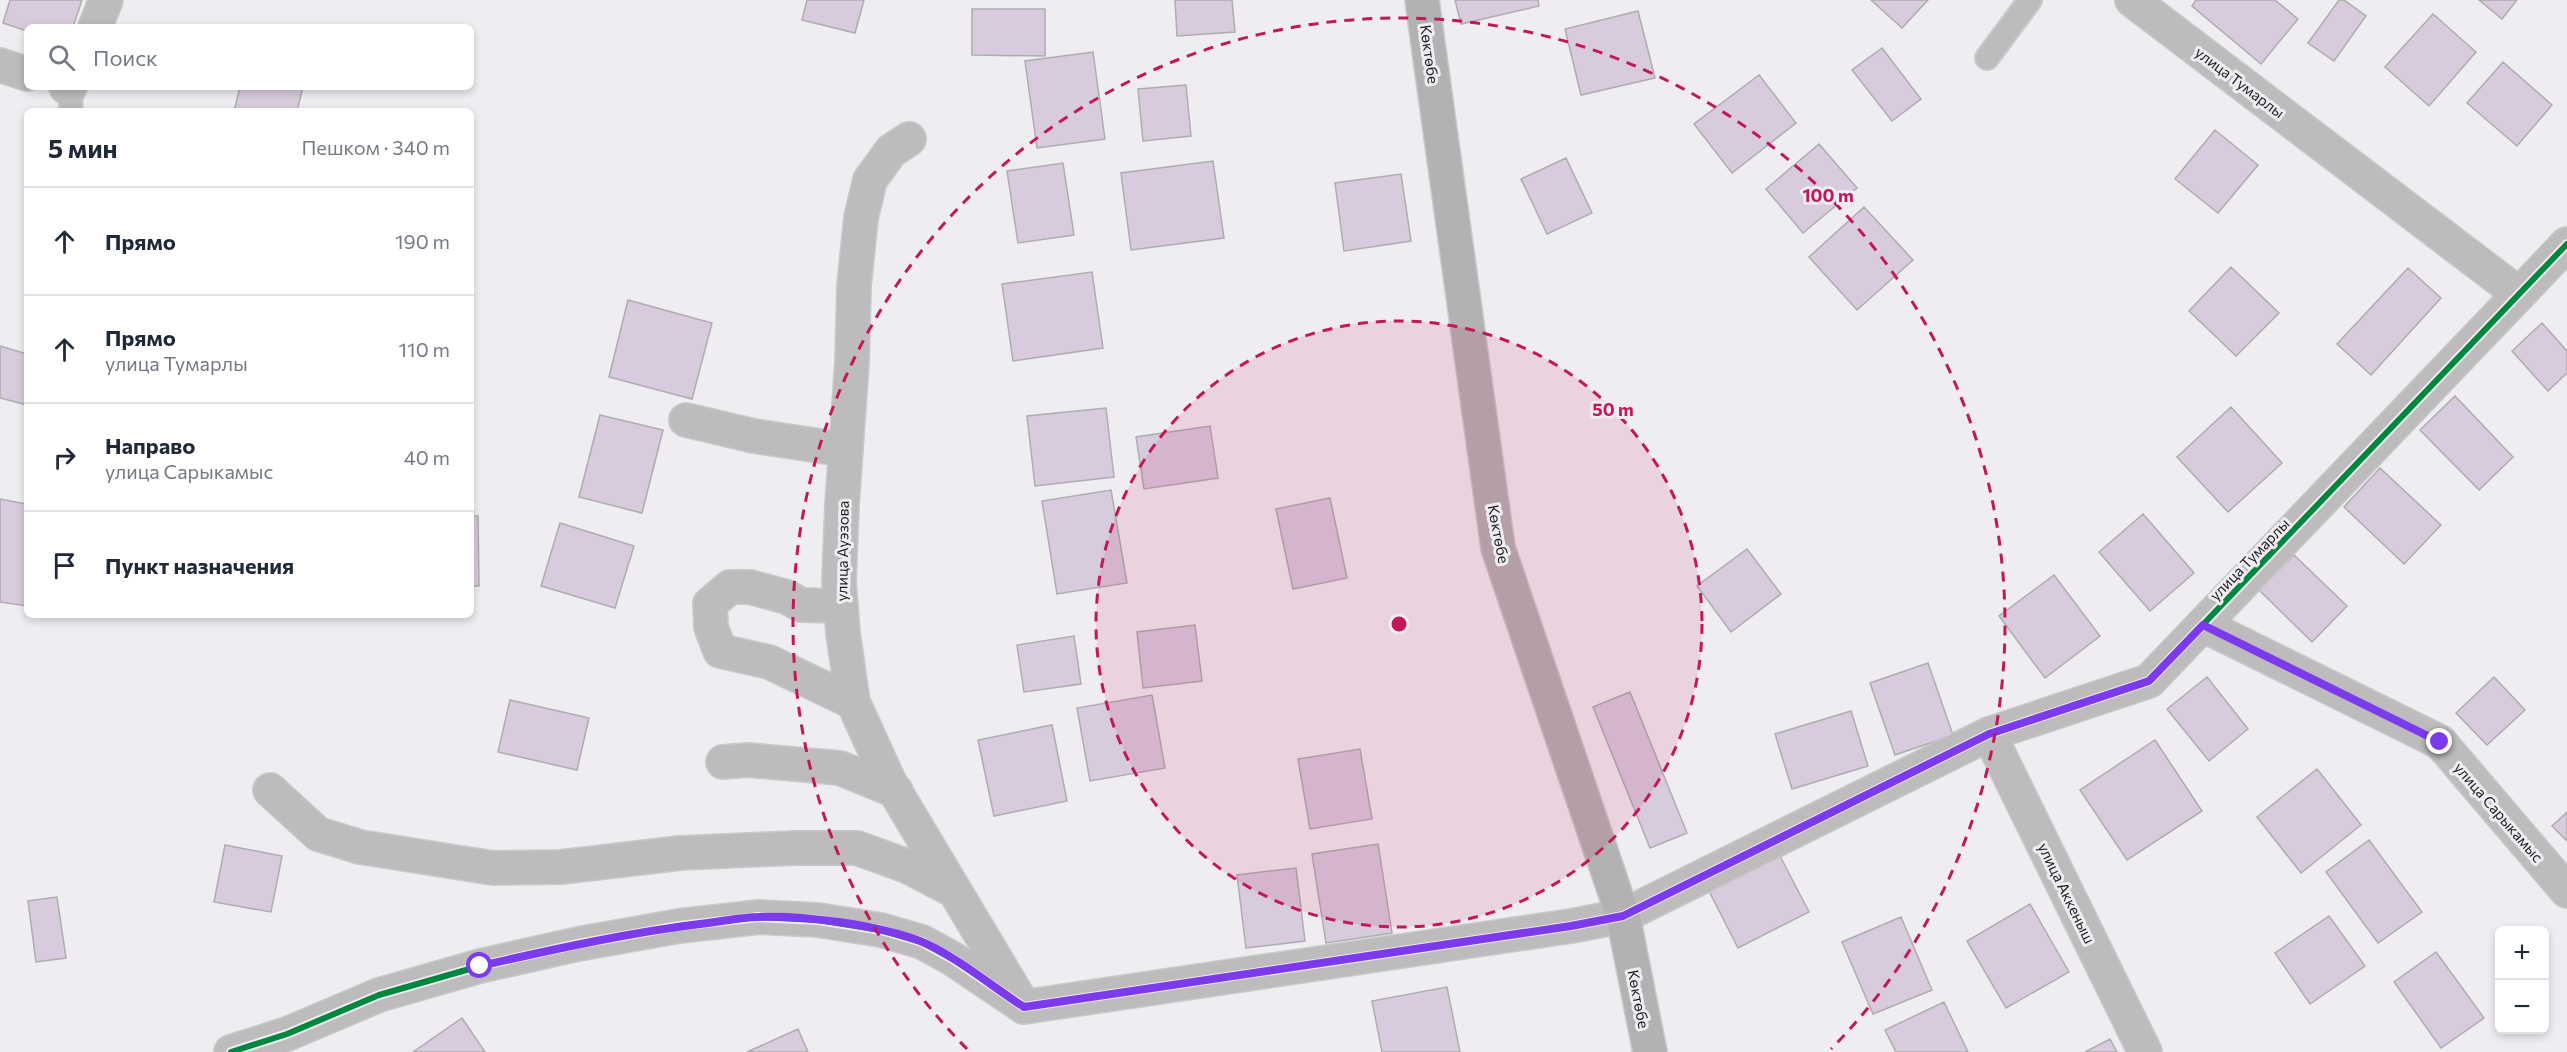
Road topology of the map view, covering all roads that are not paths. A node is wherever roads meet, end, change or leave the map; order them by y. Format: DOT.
graph roads {
  1 [pos="106,0"];
  2 [pos="1422,0"];
  3 [pos="2030,0"];
  4 [pos="2132,0"];
  5 [pos="96,24"];
  6 [pos="1987,57"];
  7 [pos="0,65"];
  8 [pos="24,73"];
  9 [pos="909,140"];
  10 [pos="2567,244"];
  11 [pos="2519,294"];
  12 [pos="686,420"];
  13 [pos="846,450"];
  14 [pos="841,606"];
  15 [pos="2203,625"];
  16 [pos="853,702"];
  17 [pos="1989,734"];
  18 [pos="723,762"];
  19 [pos="270,790"];
  20 [pos="896,791"];
  21 [pos="2567,891"];
  22 [pos="956,892"];
  23 [pos="1623,916"];
  24 [pos="1024,1007"];
  25 [pos="231,1052"];
  26 [pos="1650,1052"];
  27 [pos="2145,1052"];
  1 -- 5 [label="street"];
  2 -- 23 [label="street, Көктөбе"];
  3 -- 6 [label="lane"];
  4 -- 11 [label="street, улица Тумарлы"];
  7 -- 8 [label="street"];
  9 -- 13 [label="street, улица Ауэзова"];
  10 -- 11 [label="street, улица Тумарлы"];
  11 -- 15 [label="street, улица Тумарлы"];
  12 -- 13 [label="street"];
  13 -- 14 [label="street, улица Ауэзова"];
  14 -- 16 [label="street, улица Ауэзова"];
  14 -- 16 [label="street"];
  15 -- 17 [label="street, улица Тумарлы"];
  15 -- 21 [label="street, улица Сарыкамыс"];
  16 -- 20 [label="street, улица Ауэзова"];
  17 -- 23 [label="street, улица Тумарлы"];
  17 -- 27 [label="street, улица Аккеныш"];
  18 -- 20 [label="street"];
  19 -- 22 [label="street"];
  20 -- 22 [label="street, улица Ауэзова"];
  22 -- 24 [label="street, улица Ауэзова"];
  23 -- 24 [label="street, улица Тумарлы"];
  23 -- 26 [label="street, Көктөбе"];
  24 -- 25 [label="street"];
}
